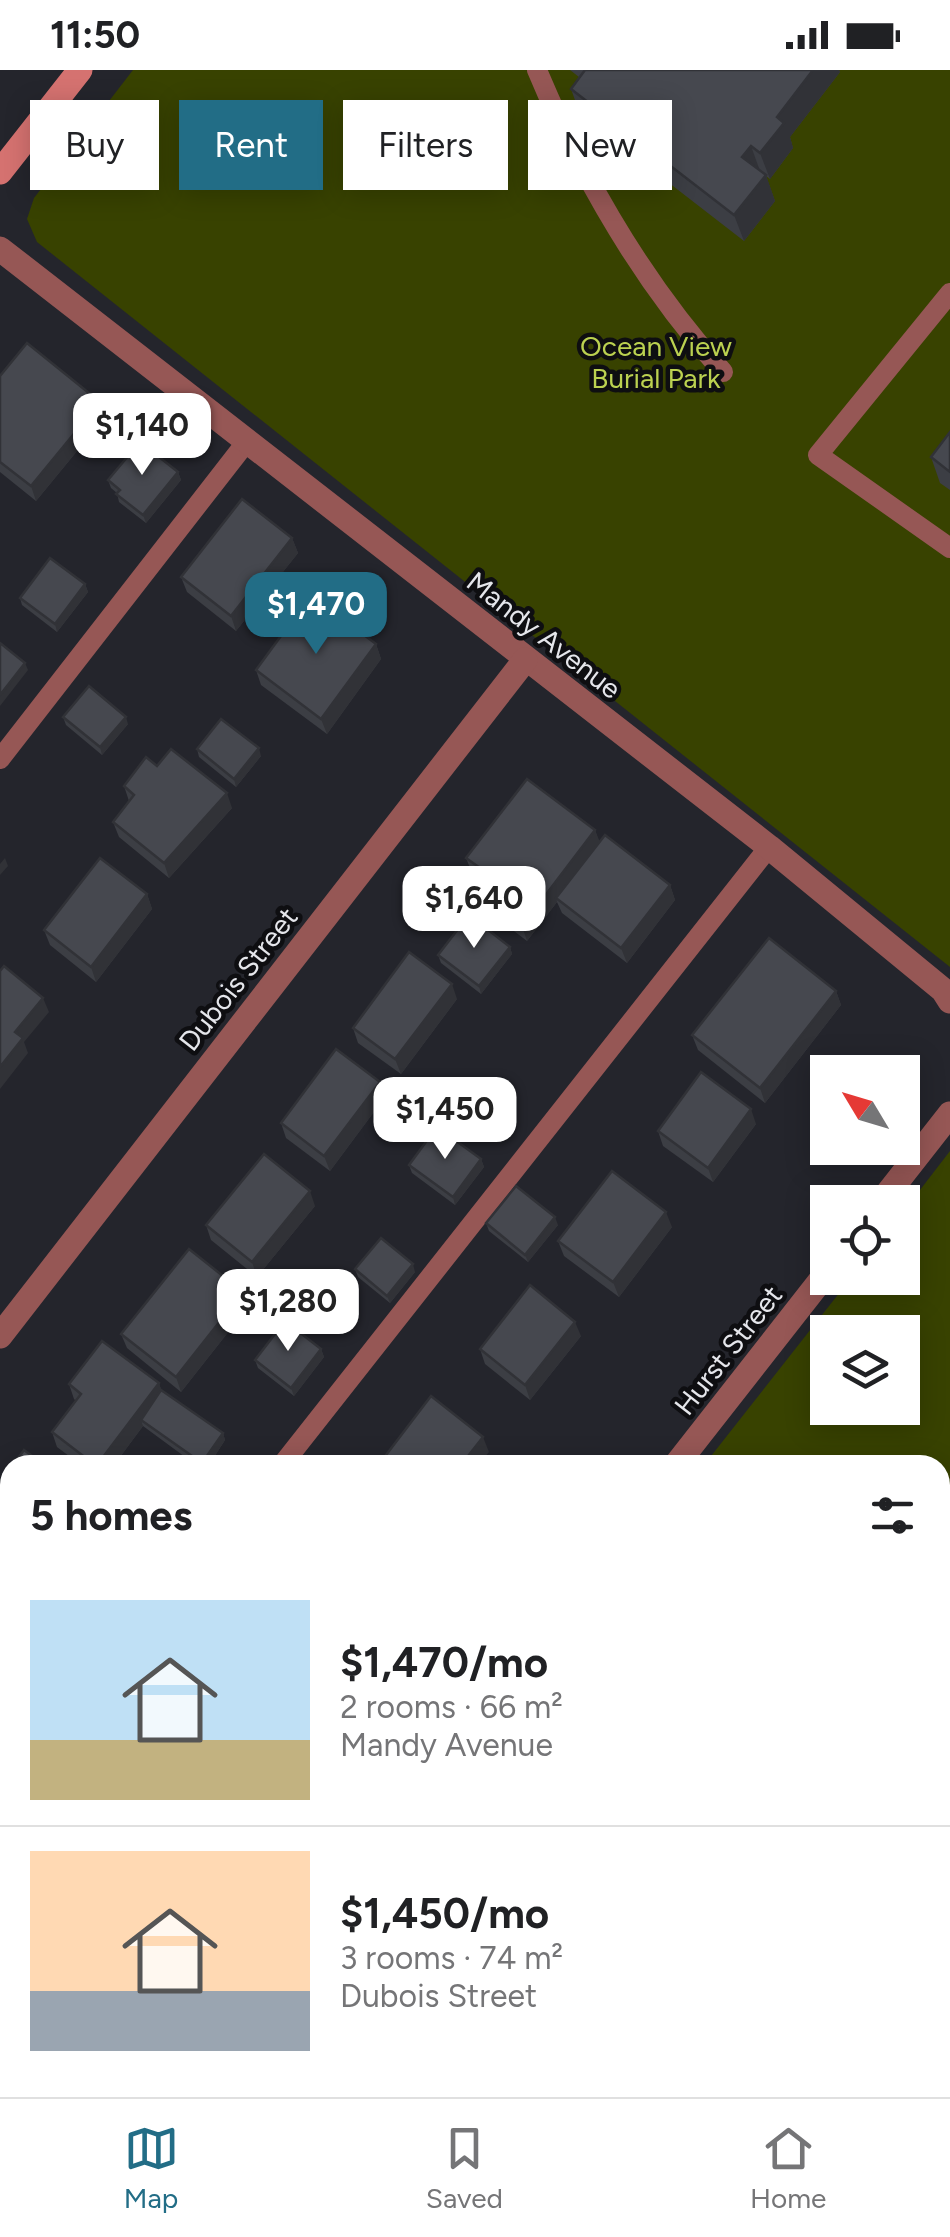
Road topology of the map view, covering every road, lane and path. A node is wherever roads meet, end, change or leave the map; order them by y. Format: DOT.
graph roads {
  1 [pos="80,70"];
  2 [pos="536,70"];
  3 [pos="0,172"];
  4 [pos="0,249"];
  5 [pos="950,293"];
  6 [pos="723,372"];
  7 [pos="248,440"];
  8 [pos="950,548"];
  9 [pos="525,660"];
  10 [pos="0,758"];
  11 [pos="769,847"];
  12 [pos="950,1002"];
  13 [pos="950,1114"];
  14 [pos="894,1185"];
  15 [pos="810,1294"];
  16 [pos="0,1336"];
  17 [pos="290,1455"];
  18 [pos="684,1455"];
  1 -- 3 [label="main road"];
  2 -- 6 [label="lane"];
  4 -- 7 [label="street, Mandy Avenue"];
  5 -- 8 [label="lane"];
  7 -- 9 [label="street, Mandy Avenue"];
  7 -- 10 [label="lane"];
  9 -- 11 [label="street, Mandy Avenue"];
  9 -- 16 [label="street, Dubois Street"];
  11 -- 12 [label="street, Mandy Avenue"];
  11 -- 17 [label="lane"];
  13 -- 14 [label="street"];
  15 -- 18 [label="street, Hurst Street"];
}
